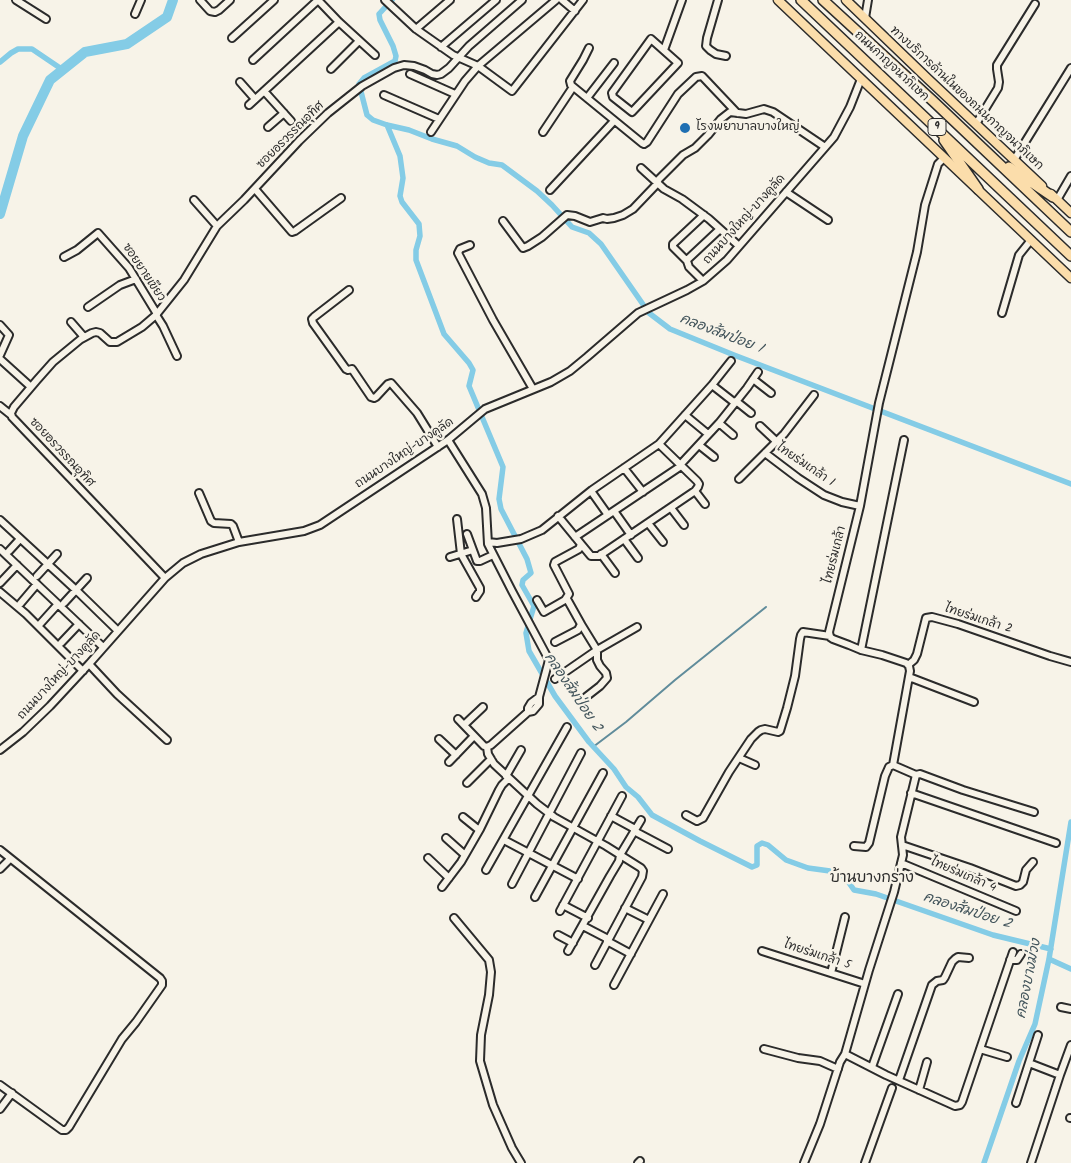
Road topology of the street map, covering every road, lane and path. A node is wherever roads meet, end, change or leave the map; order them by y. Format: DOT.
graph roads {
  1 [pos="16,0"];
  2 [pos="141,0"];
  3 [pos="200,0"];
  4 [pos="230,0"];
  5 [pos="274,0"];
  6 [pos="318,0"];
  7 [pos="385,0"];
  8 [pos="450,0"];
  9 [pos="496,0"];
  10 [pos="522,0"];
  11 [pos="556,0"];
  12 [pos="562,0"];
  13 [pos="583,0"];
  14 [pos="682,0"];
  15 [pos="718,0"];
  16 [pos="778,0"];
  17 [pos="801,0"];
  18 [pos="823,0"];
  19 [pos="846,0"];
  20 [pos="868,0"];
  21 [pos="1035,4"];
  22 [pos="574,11"];
  23 [pos="136,14"];
  24 [pos="865,18"];
  25 [pos="46,19"];
  26 [pos="338,22"];
  27 [pos="416,29"];
  28 [pos="232,38"];
  29 [pos="359,41"];
  30 [pos="441,47"];
  31 [pos="589,48"];
  32 [pos="664,50"];
  33 [pos="375,55"];
  34 [pos="726,56"];
  35 [pos="458,58"];
  36 [pos="253,60"];
  37 [pos="614,63"];
  38 [pos="478,66"];
  39 [pos="1071,68"];
  40 [pos="330,69"];
  41 [pos="410,74"];
  42 [pos="861,79"];
  43 [pos="240,82"];
  44 [pos="573,87"];
  45 [pos="264,91"];
  46 [pos="455,94"];
  47 [pos="384,95"];
  48 [pos="587,98"];
  49 [pos="255,99"];
  50 [pos="249,105"];
  51 [pos="737,112"];
  52 [pos="284,113"];
  53 [pos="439,119"];
  54 [pos="291,121"];
  55 [pos="614,121"];
  56 [pos="976,124"];
  57 [pos="935,126"];
  58 [pos="268,127"];
  59 [pos="431,132"];
  60 [pos="543,132"];
  61 [pos="825,147"];
  62 [pos="988,154"];
  63 [pos="944,158"];
  64 [pos="1014,160"];
  65 [pos="641,168"];
  66 [pos="1071,176"];
  67 [pos="658,183"];
  68 [pos="255,189"];
  69 [pos="978,189"];
  70 [pos="550,190"];
  71 [pos="786,192"];
  72 [pos="341,198"];
  73 [pos="1055,198"];
  74 [pos="194,200"];
  75 [pos="1071,213"];
  76 [pos="704,215"];
  77 [pos="828,220"];
  78 [pos="503,221"];
  79 [pos="217,226"];
  80 [pos="720,229"];
  81 [pos="1071,232"];
  82 [pos="1031,240"];
  83 [pos="470,245"];
  84 [pos="739,246"];
  85 [pos="1071,256"];
  86 [pos="64,257"];
  87 [pos="687,261"];
  88 [pos="1071,278"];
  89 [pos="136,279"];
  90 [pos="703,281"];
  91 [pos="349,290"];
  92 [pos="88,307"];
  93 [pos="1002,313"];
  94 [pos="156,314"];
  95 [pos="71,322"];
  96 [pos="0,324"];
  97 [pos="84,337"];
  98 [pos="0,355"];
  99 [pos="177,356"];
  100 [pos="0,359"];
  101 [pos="731,361"];
  102 [pos="758,372"];
  103 [pos="753,379"];
  104 [pos="712,384"];
  105 [pos="31,387"];
  106 [pos="533,389"];
  107 [pos="771,393"];
  108 [pos="814,395"];
  109 [pos="736,402"];
  110 [pos="0,406"];
  111 [pos="686,414"];
  112 [pos="751,414"];
  113 [pos="12,415"];
  114 [pos="719,423"];
  115 [pos="760,426"];
  116 [pos="708,434"];
  117 [pos="733,434"];
  118 [pos="448,440"];
  119 [pos="904,440"];
  120 [pos="777,442"];
  121 [pos="659,444"];
  122 [pos="699,445"];
  123 [pos="438,447"];
  124 [pos="765,453"];
  125 [pos="714,457"];
  126 [pos="681,466"];
  127 [pos="624,468"];
  128 [pos="739,480"];
  129 [pos="591,491"];
  130 [pos="695,491"];
  131 [pos="643,492"];
  132 [pos="199,494"];
  133 [pos="705,504"];
  134 [pos="860,506"];
  135 [pos="670,508"];
  136 [pos="611,513"];
  137 [pos="558,516"];
  138 [pos="457,518"];
  139 [pos="0,520"];
  140 [pos="648,522"];
  141 [pos="684,525"];
  142 [pos="467,534"];
  143 [pos="631,534"];
  144 [pos="575,537"];
  145 [pos="20,539"];
  146 [pos="624,539"];
  147 [pos="239,542"];
  148 [pos="488,542"];
  149 [pos="662,542"];
  150 [pos="581,544"];
  151 [pos="0,549"];
  152 [pos="473,550"];
  153 [pos="9,551"];
  154 [pos="57,554"];
  155 [pos="461,554"];
  156 [pos="601,554"];
  157 [pos="493,555"];
  158 [pos="450,557"];
  159 [pos="638,558"];
  160 [pos="48,564"];
  161 [pos="17,565"];
  162 [pos="615,573"];
  163 [pos="37,576"];
  164 [pos="87,578"];
  165 [pos="165,578"];
  166 [pos="0,583"];
  167 [pos="37,584"];
  168 [pos="76,590"];
  169 [pos="0,592"];
  170 [pos="476,597"];
  171 [pos="567,599"];
  172 [pos="537,600"];
  173 [pos="61,603"];
  174 [pos="20,604"];
  175 [pos="40,624"];
  176 [pos="80,624"];
  177 [pos="581,624"];
  178 [pos="637,628"];
  179 [pos="118,630"];
  180 [pos="830,636"];
  181 [pos="555,642"];
  182 [pos="61,643"];
  183 [pos="103,647"];
  184 [pos="597,650"];
  185 [pos="861,650"];
  186 [pos="1071,662"];
  187 [pos="89,664"];
  188 [pos="908,665"];
  189 [pos="83,670"];
  190 [pos="909,677"];
  191 [pos="555,679"];
  192 [pos="582,700"];
  193 [pos="974,702"];
  194 [pos="483,707"];
  195 [pos="458,719"];
  196 [pos="464,725"];
  197 [pos="567,727"];
  198 [pos="474,736"];
  199 [pos="439,739"];
  200 [pos="167,740"];
  201 [pos="487,747"];
  202 [pos="0,750"];
  203 [pos="521,750"];
  204 [pos="581,753"];
  205 [pos="456,755"];
  206 [pos="739,758"];
  207 [pos="490,759"];
  208 [pos="449,762"];
  209 [pos="755,765"];
  210 [pos="892,765"];
  211 [pos="603,773"];
  212 [pos="916,775"];
  213 [pos="508,777"];
  214 [pos="467,783"];
  215 [pos="911,793"];
  216 [pos="528,796"];
  217 [pos="622,796"];
  218 [pos="1034,812"];
  219 [pos="550,814"];
  220 [pos="686,815"];
  221 [pos="611,816"];
  222 [pos="463,817"];
  223 [pos="641,820"];
  224 [pos="573,828"];
  225 [pos="479,830"];
  226 [pos="634,830"];
  227 [pos="446,838"];
  228 [pos="504,840"];
  229 [pos="598,841"];
  230 [pos="1056,843"];
  231 [pos="902,845"];
  232 [pos="854,846"];
  233 [pos="668,849"];
  234 [pos="0,850"];
  235 [pos="529,853"];
  236 [pos="465,855"];
  237 [pos="620,855"];
  238 [pos="10,858"];
  239 [pos="428,858"];
  240 [pos="1033,862"];
  241 [pos="902,863"];
  242 [pos="552,866"];
  243 [pos="0,869"];
  244 [pos="486,870"];
  245 [pos="449,878"];
  246 [pos="578,879"];
  247 [pos="512,884"];
  248 [pos="442,887"];
  249 [pos="663,894"];
  250 [pos="535,897"];
  251 [pos="625,908"];
  252 [pos="1016,912"];
  253 [pos="845,917"];
  254 [pos="454,918"];
  255 [pos="588,918"];
  256 [pos="649,920"];
  257 [pos="583,926"];
  258 [pos="558,935"];
  259 [pos="608,940"];
  260 [pos="573,943"];
  261 [pos="568,951"];
  262 [pos="762,951"];
  263 [pos="1013,952"];
  264 [pos="631,954"];
  265 [pos="1021,954"];
  266 [pos="969,958"];
  267 [pos="1010,960"];
  268 [pos="594,964"];
  269 [pos="830,973"];
  270 [pos="864,984"];
  271 [pos="614,985"];
  272 [pos="898,994"];
  273 [pos="1061,1006"];
  274 [pos="1071,1009"];
  275 [pos="1038,1035"];
  276 [pos="1071,1045"];
  277 [pos="764,1050"];
  278 [pos="980,1050"];
  279 [pos="844,1054"];
  280 [pos="1007,1057"];
  281 [pos="927,1062"];
  282 [pos="1029,1063"];
  283 [pos="872,1068"];
  284 [pos="838,1070"];
  285 [pos="1060,1075"];
  286 [pos="898,1080"];
  287 [pos="0,1085"];
  288 [pos="892,1088"];
  289 [pos="919,1090"];
  290 [pos="12,1093"];
  291 [pos="1016,1103"];
  292 [pos="0,1109"];
  293 [pos="521,1163"];
  294 [pos="804,1163"];
  295 [pos="864,1163"];
  296 [pos="1032,1163"];
  1 -- 25 [label="street"];
  2 -- 23 [label="street"];
  3 -- 4 [label="street"];
  5 -- 28 [label="street"];
  6 -- 26 [label="street"];
  6 -- 36 [label="street"];
  7 -- 27 [label="street"];
  8 -- 27 [label="street"];
  9 -- 30 [label="street"];
  10 -- 35 [label="street"];
  11 -- 38 [label="street"];
  12 -- 22 [label="street"];
  13 -- 22 [label="street"];
  14 -- 32 [label="street"];
  15 -- 34 [label="street"];
  16 -- 42 [label="main road"];
  17 -- 57 [label="highway, ถนนกาญจนาภิเษก / 9"];
  18 -- 62 [label="highway, ถนนกาญจนาภิเษก / 9"];
  19 -- 24 [label="main road, ทางบริการด้านในของถนนกาญจนาภิเษก"];
  20 -- 24 [label="street"];
  21 -- 56 [label="street"];
  22 -- 38 [label="street"];
  24 -- 56 [label="main road, ทางบริการด้านในของถนนกาญจนาภิเษก"];
  26 -- 29 [label="street"];
  26 -- 45 [label="street"];
  27 -- 30 [label="street"];
  29 -- 33 [label="street"];
  29 -- 40 [label="street"];
  30 -- 35 [label="street"];
  31 -- 44 [label="street"];
  32 -- 32 [label="street"];
  35 -- 38 [label="street"];
  35 -- 68 [label="street, ซอยอรวรรณอุทิศ"];
  37 -- 48 [label="street"];
  38 -- 46 [label="street"];
  39 -- 64 [label="street"];
  41 -- 46 [label="street"];
  42 -- 61 [label="street, ถนนบางใหญ่-บางคูลัด"];
  42 -- 63 [label="main road"];
  43 -- 49 [label="street"];
  44 -- 48 [label="street"];
  44 -- 60 [label="street"];
  45 -- 49 [label="street"];
  45 -- 52 [label="street"];
  46 -- 53 [label="street"];
  47 -- 53 [label="street"];
  48 -- 55 [label="street"];
  49 -- 50 [label="street"];
  51 -- 55 [label="street"];
  51 -- 61 [label="street"];
  51 -- 67 [label="street"];
  52 -- 54 [label="street"];
  52 -- 58 [label="street"];
  53 -- 59 [label="street"];
  55 -- 70 [label="street"];
  56 -- 64 [label="main road, ทางบริการด้านในของถนนกาญจนาภิเษก"];
  57 -- 69 [label="highway"];
  57 -- 85 [label="highway, ถนนกาญจนาภิเษก / 9"];
  61 -- 71 [label="street, ถนนบางใหญ่-บางคูลัด"];
  62 -- 73 [label="highway"];
  62 -- 81 [label="highway, ถนนกาญจนาภิเษก / 9"];
  63 -- 69 [label="main road"];
  63 -- 134 [label="street, ไทยร่มเกล้า"];
  64 -- 73 [label="main road, ทางบริการด้านในของถนนกาญจนาภิเษก"];
  65 -- 67 [label="street"];
  66 -- 73 [label="street"];
  67 -- 76 [label="street"];
  67 -- 78 [label="street"];
  68 -- 72 [label="street"];
  68 -- 79 [label="street, ซอยอรวรรณอุทิศ"];
  69 -- 82 [label="main road"];
  71 -- 77 [label="street"];
  71 -- 84 [label="street, ถนนบางใหญ่-บางคูลัด"];
  73 -- 75 [label="main road, ทางบริการด้านในของถนนกาญจนาภิเษก"];
  74 -- 79 [label="street"];
  76 -- 80 [label="street"];
  76 -- 87 [label="street"];
  79 -- 94 [label="street, ซอยอรวรรณอุทิศ"];
  80 -- 84 [label="street"];
  80 -- 87 [label="street"];
  82 -- 88 [label="main road"];
  82 -- 93 [label="street"];
  83 -- 106 [label="street"];
  84 -- 90 [label="street, ถนนบางใหญ่-บางคูลัด"];
  86 -- 89 [label="street, ซอยยายเขียว"];
  87 -- 90 [label="street"];
  89 -- 92 [label="street"];
  89 -- 94 [label="street, ซอยยายเขียว"];
  90 -- 106 [label="street, ถนนบางใหญ่-บางคูลัด"];
  91 -- 123 [label="street"];
  94 -- 97 [label="street, ซอยอรวรรณอุทิศ"];
  94 -- 99 [label="street, ซอยยายเขียว"];
  95 -- 97 [label="street"];
  96 -- 98 [label="street"];
  97 -- 105 [label="street, ซอยอรวรรณอุทิศ"];
  100 -- 105 [label="street"];
  101 -- 104 [label="street"];
  102 -- 103 [label="street"];
  103 -- 107 [label="street"];
  103 -- 109 [label="street"];
  104 -- 109 [label="street"];
  104 -- 111 [label="street"];
  105 -- 113 [label="street, ซอยอรวรรณอุทิศ"];
  106 -- 118 [label="street, ถนนบางใหญ่-บางคูลัด"];
  108 -- 120 [label="street"];
  109 -- 112 [label="street"];
  109 -- 114 [label="street"];
  110 -- 113 [label="street"];
  111 -- 116 [label="street"];
  111 -- 121 [label="street"];
  113 -- 165 [label="street, ซอยอรวรรณอุทิศ"];
  114 -- 116 [label="street"];
  114 -- 117 [label="street"];
  115 -- 120 [label="street"];
  116 -- 122 [label="street"];
  118 -- 123 [label="street, ถนนบางใหญ่-บางคูลัด"];
  118 -- 148 [label="street"];
  119 -- 185 [label="street"];
  120 -- 124 [label="street"];
  121 -- 126 [label="street"];
  121 -- 127 [label="street"];
  122 -- 125 [label="street"];
  122 -- 126 [label="street"];
  123 -- 147 [label="street, ถนนบางใหญ่-บางคูลัด"];
  124 -- 128 [label="street"];
  124 -- 134 [label="street, ไทยร่มเกล้า 1"];
  126 -- 130 [label="street"];
  126 -- 131 [label="street"];
  127 -- 129 [label="street"];
  127 -- 131 [label="street"];
  129 -- 136 [label="street"];
  129 -- 137 [label="street"];
  130 -- 133 [label="street"];
  130 -- 135 [label="street"];
  131 -- 136 [label="street"];
  132 -- 147 [label="street"];
  134 -- 180 [label="street, ไทยร่มเกล้า"];
  135 -- 140 [label="street"];
  135 -- 141 [label="street"];
  136 -- 143 [label="street"];
  136 -- 144 [label="street"];
  137 -- 144 [label="street"];
  137 -- 148 [label="street"];
  138 -- 155 [label="street"];
  139 -- 145 [label="street"];
  140 -- 143 [label="street"];
  140 -- 149 [label="street"];
  142 -- 152 [label="street"];
  143 -- 146 [label="street"];
  144 -- 150 [label="street"];
  145 -- 153 [label="street"];
  145 -- 160 [label="street"];
  146 -- 156 [label="street"];
  146 -- 159 [label="street"];
  147 -- 165 [label="street, ถนนบางใหญ่-บางคูลัด"];
  148 -- 157 [label="street"];
  150 -- 156 [label="street"];
  150 -- 171 [label="street"];
  151 -- 161 [label="street"];
  152 -- 155 [label="street"];
  152 -- 157 [label="street"];
  154 -- 160 [label="street"];
  155 -- 158 [label="street"];
  155 -- 170 [label="street"];
  156 -- 162 [label="street"];
  157 -- 201 [label="street"];
  160 -- 163 [label="street"];
  160 -- 168 [label="street"];
  161 -- 166 [label="street"];
  161 -- 167 [label="street"];
  164 -- 168 [label="street"];
  165 -- 179 [label="street, ถนนบางใหญ่-บางคูลัด"];
  167 -- 173 [label="street"];
  167 -- 174 [label="street"];
  168 -- 173 [label="street"];
  168 -- 179 [label="street"];
  169 -- 189 [label="street"];
  171 -- 172 [label="street"];
  171 -- 177 [label="street"];
  173 -- 175 [label="street"];
  173 -- 176 [label="street"];
  176 -- 182 [label="street"];
  176 -- 183 [label="street"];
  177 -- 181 [label="street"];
  177 -- 184 [label="street"];
  178 -- 184 [label="street"];
  179 -- 183 [label="street, ถนนบางใหญ่-บางคูลัด"];
  180 -- 185 [label="street"];
  180 -- 206 [label="street"];
  183 -- 187 [label="street, ถนนบางใหญ่-บางคูลัด"];
  184 -- 191 [label="street"];
  184 -- 192 [label="street"];
  185 -- 188 [label="street"];
  186 -- 188 [label="street, ไทยร่มเกล้า 2"];
  187 -- 189 [label="street, ถนนบางใหญ่-บางคูลัด"];
  187 -- 200 [label="street"];
  188 -- 190 [label="street"];
  189 -- 202 [label="street, ถนนบางใหญ่-บางคูลัด"];
  190 -- 193 [label="street"];
  190 -- 210 [label="street"];
  194 -- 196 [label="street"];
  195 -- 196 [label="street"];
  196 -- 198 [label="street"];
  197 -- 216 [label="street"];
  198 -- 201 [label="street"];
  198 -- 205 [label="street"];
  199 -- 205 [label="street"];
  201 -- 207 [label="street"];
  203 -- 213 [label="street"];
  204 -- 219 [label="street"];
  205 -- 208 [label="street"];
  206 -- 209 [label="street"];
  206 -- 220 [label="street"];
  207 -- 213 [label="street"];
  207 -- 214 [label="street"];
  210 -- 212 [label="street"];
  210 -- 232 [label="street"];
  211 -- 224 [label="street"];
  212 -- 215 [label="street"];
  212 -- 218 [label="street"];
  213 -- 216 [label="street"];
  213 -- 225 [label="street"];
  215 -- 230 [label="street"];
  215 -- 231 [label="street"];
  216 -- 219 [label="street"];
  216 -- 228 [label="street"];
  217 -- 221 [label="street"];
  219 -- 224 [label="street"];
  219 -- 235 [label="street"];
  221 -- 226 [label="street"];
  221 -- 229 [label="street"];
  222 -- 225 [label="street"];
  223 -- 226 [label="street"];
  224 -- 229 [label="street"];
  224 -- 242 [label="street"];
  225 -- 236 [label="street"];
  226 -- 233 [label="street"];
  226 -- 237 [label="street"];
  227 -- 236 [label="street"];
  228 -- 235 [label="street"];
  228 -- 244 [label="street"];
  229 -- 237 [label="street"];
  229 -- 246 [label="street"];
  231 -- 240 [label="street"];
  231 -- 241 [label="street"];
  234 -- 238 [label="street"];
  235 -- 242 [label="street"];
  235 -- 247 [label="street"];
  236 -- 245 [label="street"];
  237 -- 251 [label="street"];
  237 -- 255 [label="street"];
  238 -- 243 [label="street"];
  238 -- 290 [label="street"];
  239 -- 245 [label="street"];
  241 -- 252 [label="street, ไทยร่มเกล้า 4"];
  241 -- 270 [label="street"];
  242 -- 246 [label="street"];
  242 -- 250 [label="street"];
  245 -- 248 [label="street"];
  246 -- 255 [label="street"];
  249 -- 256 [label="street"];
  251 -- 256 [label="street"];
  251 -- 259 [label="street"];
  253 -- 269 [label="street"];
  254 -- 293 [label="street"];
  255 -- 257 [label="street"];
  256 -- 264 [label="street"];
  257 -- 259 [label="street"];
  257 -- 260 [label="street"];
  258 -- 260 [label="street"];
  259 -- 264 [label="street"];
  259 -- 268 [label="street"];
  260 -- 261 [label="street"];
  262 -- 269 [label="street, ไทยร่มเกล้า 5"];
  263 -- 267 [label="street"];
  264 -- 271 [label="street"];
  265 -- 267 [label="street"];
  266 -- 286 [label="street"];
  267 -- 278 [label="street"];
  269 -- 270 [label="street, ไทยร่มเกล้า 5"];
  270 -- 279 [label="street"];
  272 -- 283 [label="street"];
  273 -- 274 [label="street"];
  275 -- 282 [label="street"];
  276 -- 285 [label="street"];
  277 -- 284 [label="street"];
  278 -- 280 [label="street"];
  278 -- 289 [label="street"];
  279 -- 283 [label="street"];
  279 -- 284 [label="street"];
  281 -- 289 [label="street"];
  282 -- 285 [label="street"];
  282 -- 291 [label="street"];
  283 -- 286 [label="street"];
  284 -- 294 [label="street"];
  285 -- 296 [label="street"];
  286 -- 289 [label="street"];
  287 -- 290 [label="street"];
  288 -- 295 [label="street"];
  290 -- 292 [label="street"];
}
